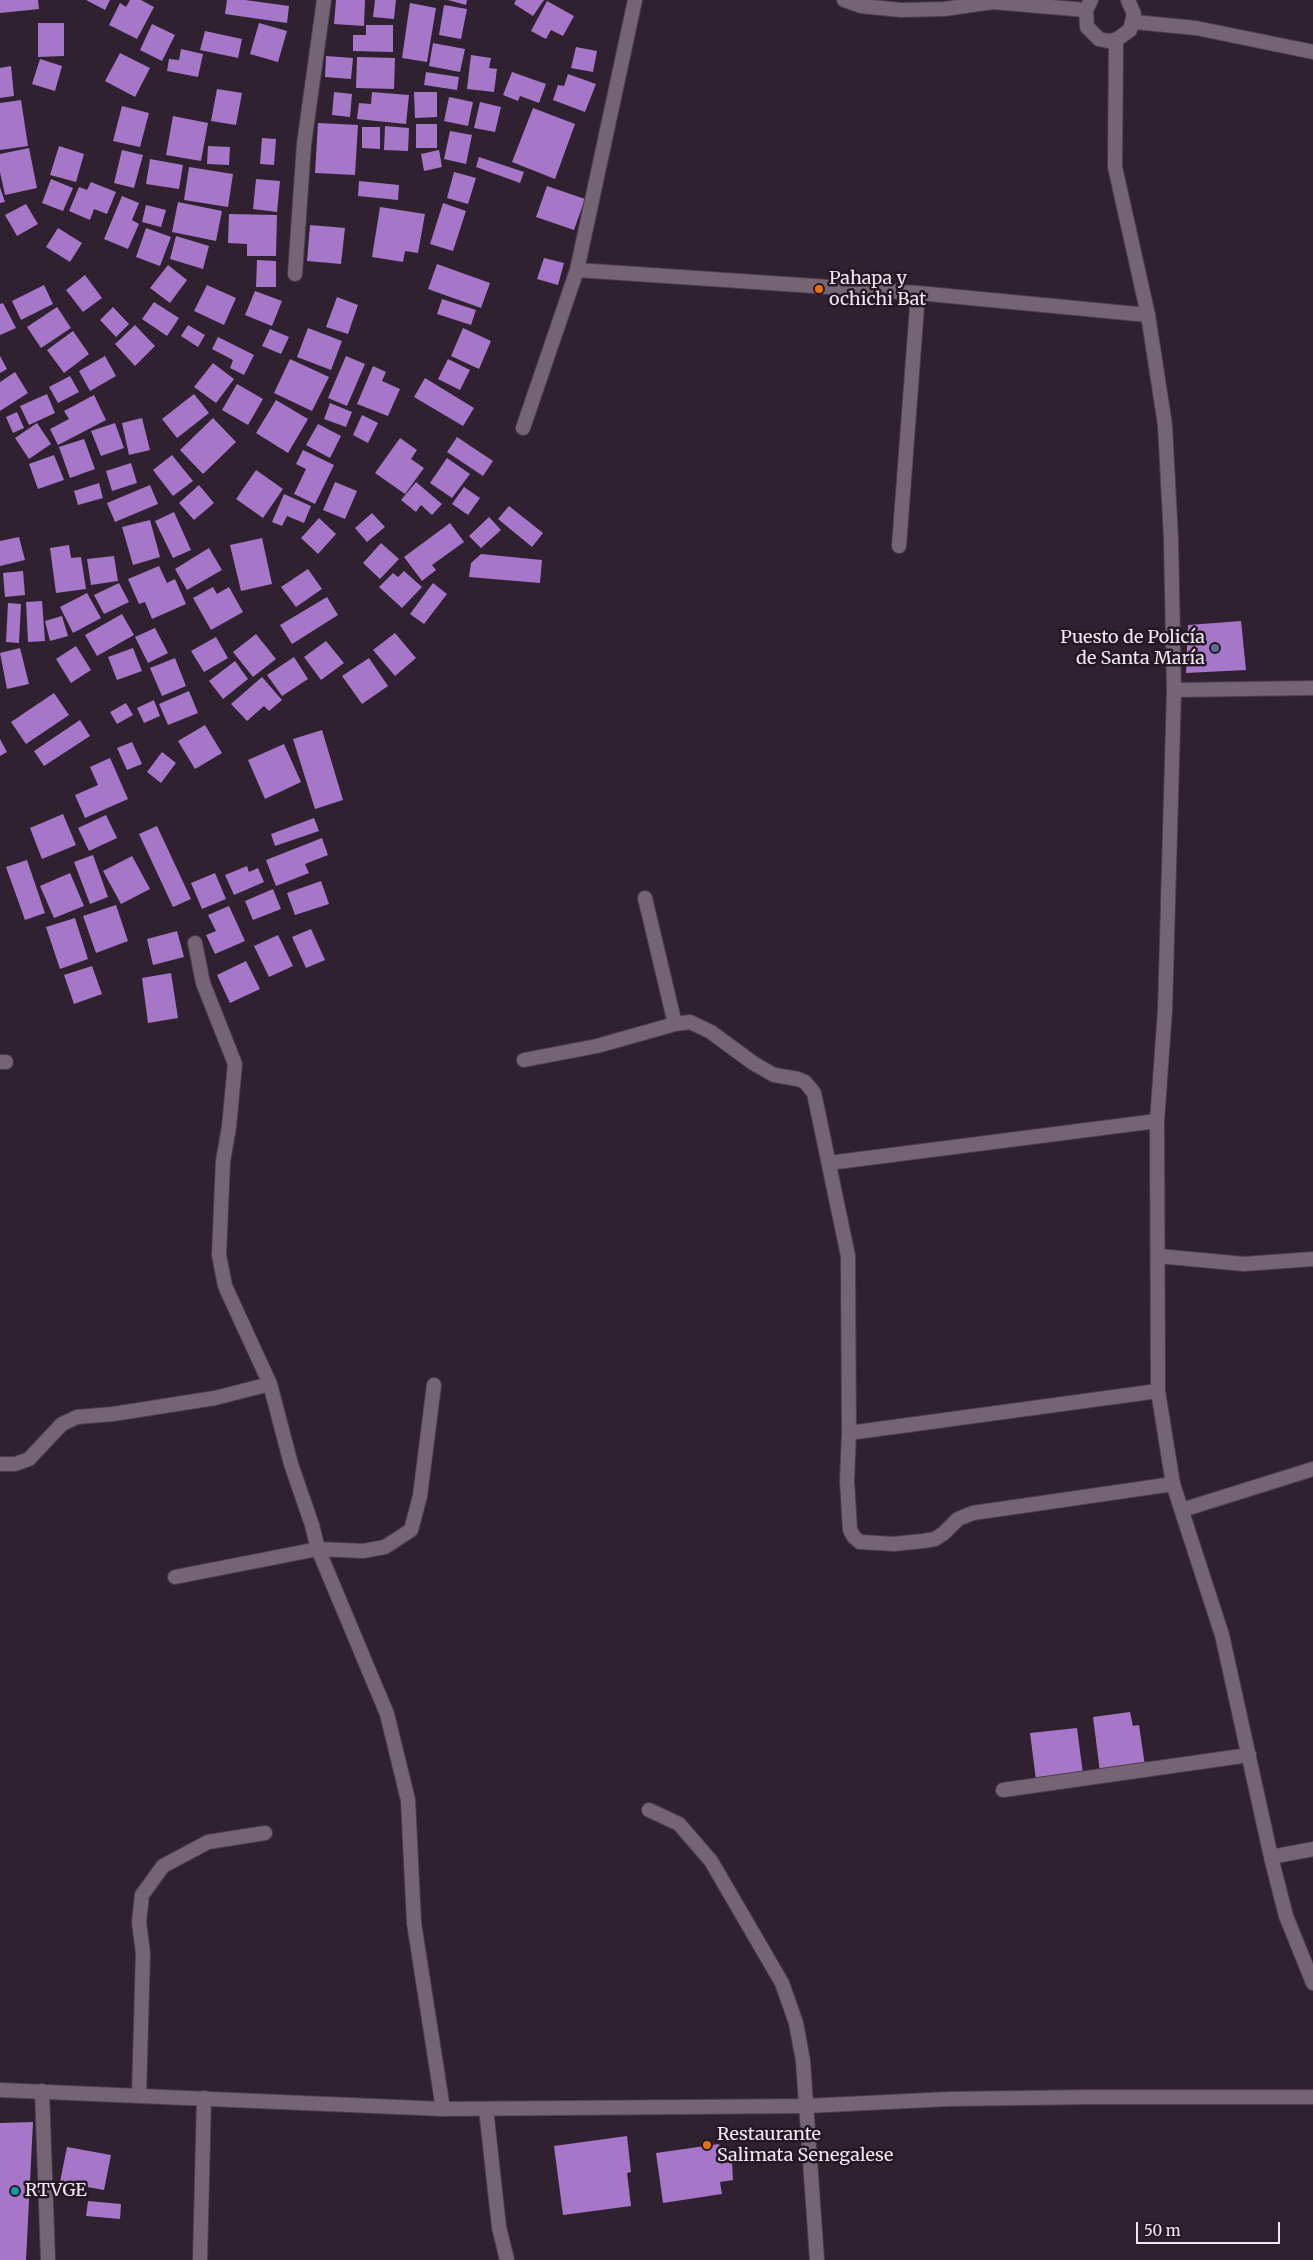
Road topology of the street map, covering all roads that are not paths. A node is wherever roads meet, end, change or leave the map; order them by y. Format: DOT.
graph roads {
  1 [pos="324,0"];
  2 [pos="635,0"];
  3 [pos="844,0"];
  4 [pos="1128,0"];
  5 [pos="1088,5"];
  6 [pos="1134,22"];
  7 [pos="1116,40"];
  8 [pos="1313,52"];
  9 [pos="577,270"];
  10 [pos="295,274"];
  11 [pos="918,293"];
  12 [pos="1148,315"];
  13 [pos="523,428"];
  14 [pos="898,546"];
  15 [pos="1313,688"];
  16 [pos="1174,690"];
  17 [pos="645,898"];
  18 [pos="195,943"];
  19 [pos="676,1024"];
  20 [pos="524,1060"];
  21 [pos="1157,1121"];
  22 [pos="829,1163"];
  23 [pos="1158,1256"];
  24 [pos="1313,1259"];
  25 [pos="270,1384"];
  26 [pos="434,1385"];
  27 [pos="1158,1391"];
  28 [pos="850,1433"];
  29 [pos="0,1464"];
  30 [pos="1313,1469"];
  31 [pos="1174,1484"];
  32 [pos="1182,1510"];
  33 [pos="318,1549"];
  34 [pos="175,1577"];
  35 [pos="1249,1754"];
  36 [pos="1003,1790"];
  37 [pos="649,1810"];
  38 [pos="265,1833"];
  39 [pos="1313,1849"];
  40 [pos="1271,1857"];
  41 [pos="1313,1984"];
  42 [pos="0,2090"];
  43 [pos="42,2091"];
  44 [pos="139,2095"];
  45 [pos="1313,2097"];
  46 [pos="204,2098"];
  47 [pos="806,2106"];
  48 [pos="486,2108"];
  49 [pos="443,2109"];
  50 [pos="48,2260"];
  51 [pos="200,2260"];
  52 [pos="507,2260"];
  53 [pos="817,2260"];
  1 -- 10 [label="street"];
  2 -- 9 [label="street"];
  3 -- 5 [label="street"];
  4 -- 6 [label="street"];
  5 -- 7 [label="street"];
  6 -- 7 [label="street"];
  6 -- 8 [label="street"];
  7 -- 12 [label="street"];
  9 -- 11 [label="street"];
  9 -- 13 [label="street"];
  11 -- 12 [label="street"];
  11 -- 14 [label="street"];
  12 -- 16 [label="street"];
  15 -- 16 [label="street"];
  16 -- 21 [label="street"];
  17 -- 19 [label="street"];
  18 -- 25 [label="street"];
  19 -- 20 [label="street"];
  19 -- 22 [label="street"];
  21 -- 22 [label="street"];
  21 -- 23 [label="street"];
  22 -- 28 [label="street"];
  23 -- 24 [label="street"];
  23 -- 27 [label="street"];
  25 -- 29 [label="street"];
  25 -- 33 [label="street"];
  26 -- 33 [label="street"];
  27 -- 28 [label="street"];
  27 -- 31 [label="street"];
  28 -- 31 [label="street"];
  30 -- 32 [label="street"];
  31 -- 32 [label="street"];
  32 -- 35 [label="street"];
  33 -- 34 [label="street"];
  33 -- 49 [label="street"];
  35 -- 36 [label="street"];
  35 -- 40 [label="street"];
  37 -- 47 [label="street"];
  38 -- 44 [label="street"];
  39 -- 40 [label="street"];
  40 -- 41 [label="street"];
  42 -- 43 [label="street"];
  43 -- 44 [label="street"];
  43 -- 50 [label="street"];
  44 -- 46 [label="street"];
  45 -- 47 [label="street"];
  46 -- 49 [label="street"];
  46 -- 51 [label="street"];
  47 -- 48 [label="street"];
  47 -- 53 [label="street"];
  48 -- 49 [label="street"];
  48 -- 52 [label="street"];
}
